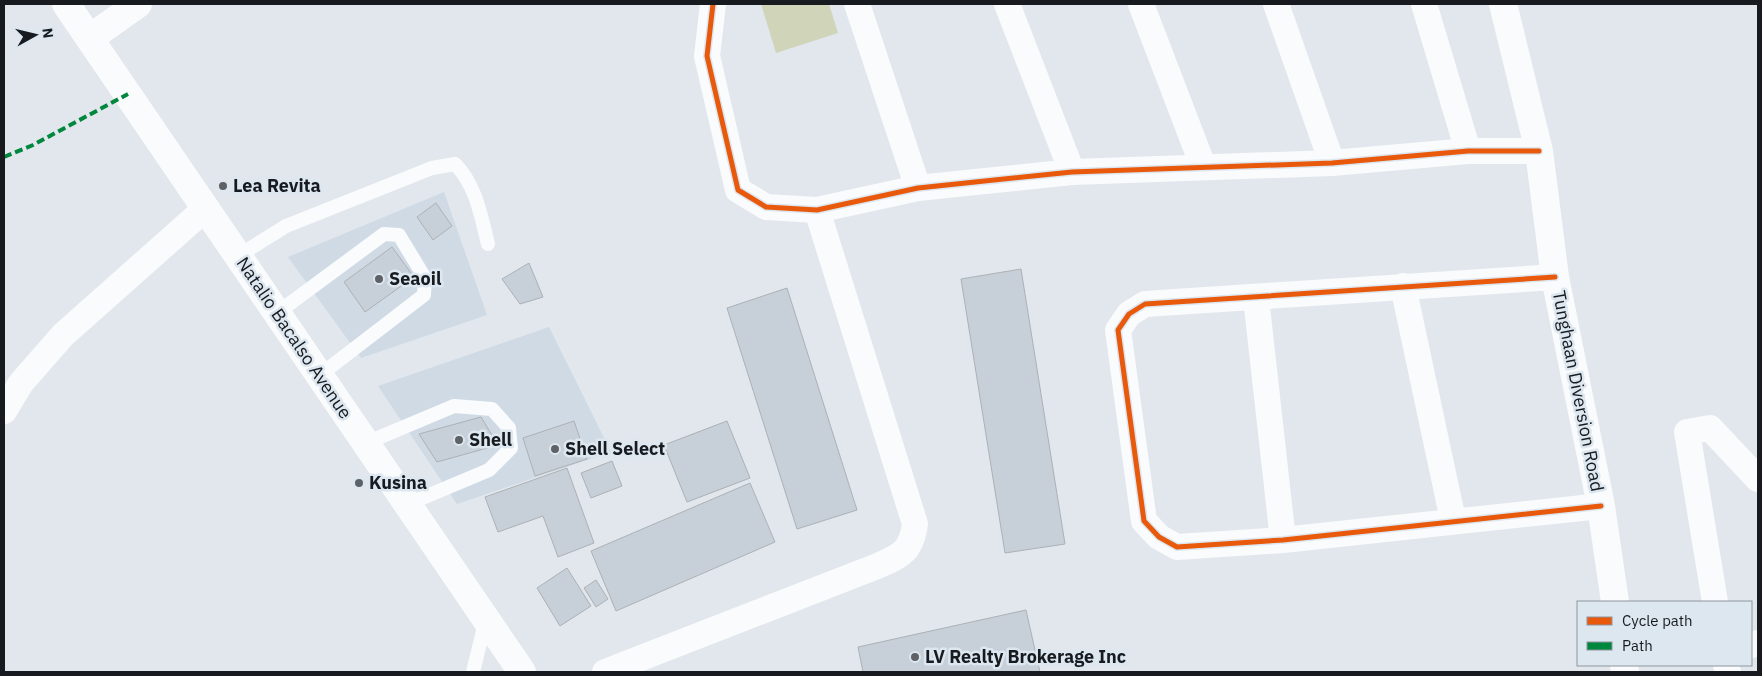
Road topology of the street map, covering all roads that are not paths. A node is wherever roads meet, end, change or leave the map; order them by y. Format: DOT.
graph roads {
  1 [pos="66,4"];
  2 [pos="138,4"];
  3 [pos="713,4"];
  4 [pos="858,4"];
  5 [pos="1007,4"];
  6 [pos="1141,4"];
  7 [pos="1276,4"];
  8 [pos="1424,4"];
  9 [pos="1503,4"];
  10 [pos="90,38"];
  11 [pos="1468,151"];
  12 [pos="1539,151"];
  13 [pos="1332,163"];
  14 [pos="1203,166"];
  15 [pos="1072,172"];
  16 [pos="918,188"];
  17 [pos="206,208"];
  18 [pos="816,210"];
  19 [pos="488,244"];
  20 [pos="238,256"];
  21 [pos="1556,277"];
  22 [pos="1403,286"];
  23 [pos="1256,298"];
  24 [pos="277,313"];
  25 [pos="320,374"];
  26 [pos="4,411"];
  27 [pos="366,443"];
  28 [pos="1758,479"];
  29 [pos="408,504"];
  30 [pos="1601,506"];
  31 [pos="1453,520"];
  32 [pos="1283,540"];
  33 [pos="1615,601"];
  34 [pos="1716,601"];
  35 [pos="486,618"];
  36 [pos="473,672"];
  37 [pos="522,672"];
  38 [pos="605,672"];
  1 -- 10 [label="main road, Natalio Bacalso Avenue"];
  2 -- 10 [label="main road"];
  3 -- 18 [label="street"];
  4 -- 16 [label="street"];
  5 -- 15 [label="street"];
  6 -- 14 [label="street"];
  7 -- 13 [label="street"];
  8 -- 11 [label="street"];
  9 -- 12 [label="main road, Tunghaan Diversion Road"];
  10 -- 17 [label="main road, Natalio Bacalso Avenue"];
  11 -- 12 [label="street"];
  11 -- 13 [label="street"];
  12 -- 21 [label="main road, Tunghaan Diversion Road"];
  13 -- 14 [label="street"];
  14 -- 15 [label="street"];
  15 -- 16 [label="street"];
  16 -- 18 [label="street"];
  17 -- 20 [label="main road, Natalio Bacalso Avenue"];
  17 -- 26 [label="street"];
  18 -- 38 [label="street"];
  19 -- 20 [label="lane"];
  20 -- 24 [label="main road, Natalio Bacalso Avenue"];
  21 -- 22 [label="street"];
  21 -- 30 [label="main road, Tunghaan Diversion Road"];
  22 -- 23 [label="street"];
  22 -- 31 [label="street"];
  23 -- 32 [label="street"];
  23 -- 32 [label="street"];
  24 -- 25 [label="main road, Natalio Bacalso Avenue"];
  24 -- 25 [label="lane"];
  25 -- 27 [label="main road, Natalio Bacalso Avenue"];
  27 -- 29 [label="main road, Natalio Bacalso Avenue"];
  27 -- 29 [label="lane"];
  28 -- 34 [label="street"];
  29 -- 35 [label="main road, Natalio Bacalso Avenue"];
  30 -- 31 [label="street"];
  30 -- 33 [label="main road, Tunghaan Diversion Road"];
  31 -- 32 [label="street"];
  35 -- 36 [label="lane"];
  35 -- 37 [label="main road, Natalio Bacalso Avenue"];
}
